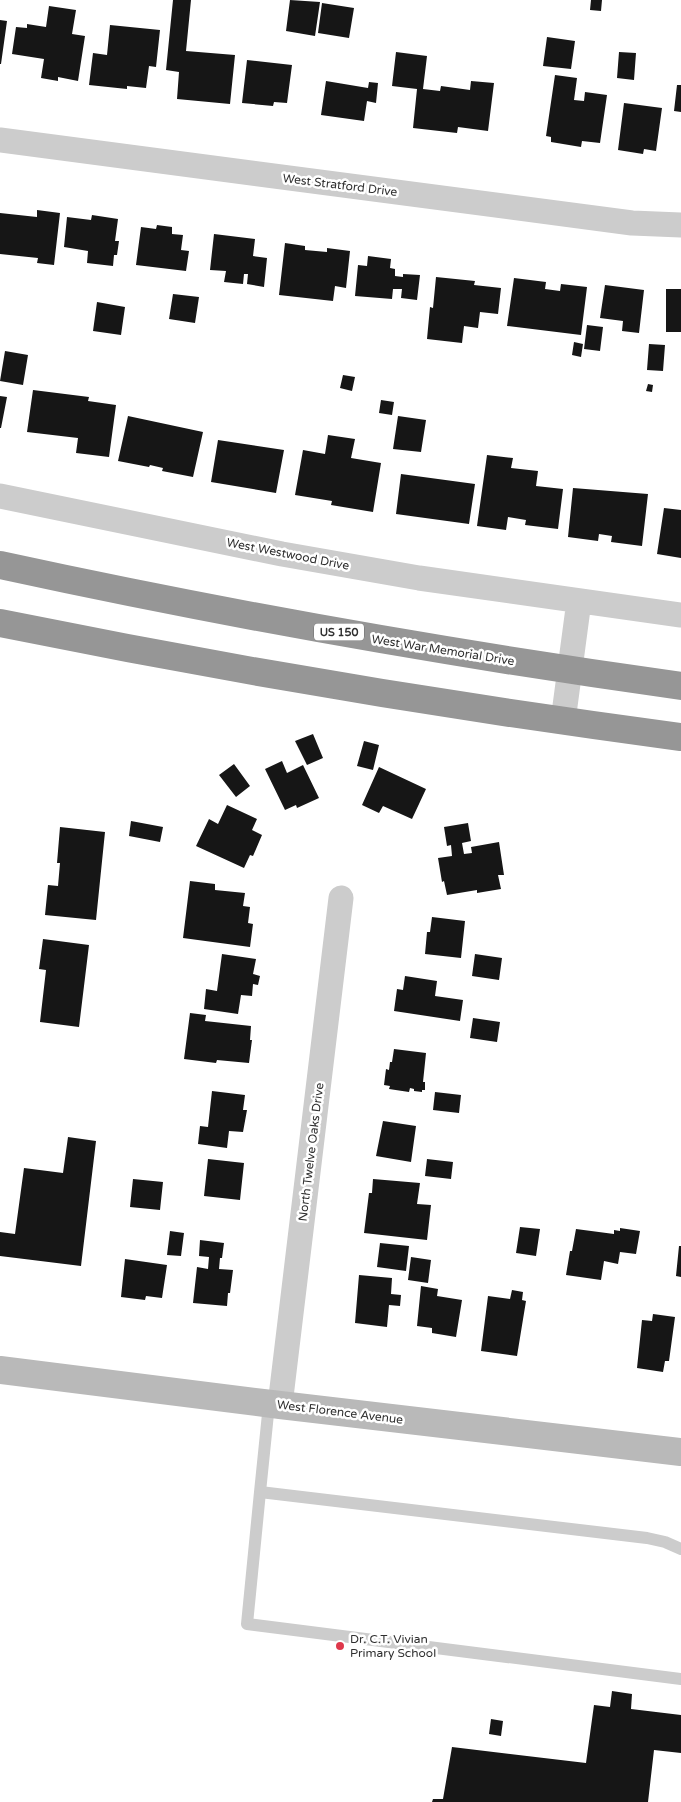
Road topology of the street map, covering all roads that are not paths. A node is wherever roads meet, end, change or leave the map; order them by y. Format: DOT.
graph roads {
  1 [pos="0,140"];
  2 [pos="681,225"];
  3 [pos="0,496"];
  4 [pos="0,566"];
  5 [pos="579,601"];
  6 [pos="681,615"];
  7 [pos="0,623"];
  8 [pos="570,670"];
  9 [pos="681,686"];
  10 [pos="563,721"];
  11 [pos="681,737"];
  12 [pos="341,898"];
  13 [pos="0,1370"];
  14 [pos="275,1404"];
  15 [pos="681,1452"];
  16 [pos="260,1492"];
  17 [pos="681,1549"];
  18 [pos="681,1679"];
  1 -- 2 [label="street, West Stratford Drive"];
  3 -- 5 [label="street, West Westwood Drive"];
  4 -- 8 [label="highway, West War Memorial Drive / US 150"];
  5 -- 6 [label="street, West Westwood Drive"];
  5 -- 8 [label="street"];
  7 -- 10 [label="highway"];
  8 -- 9 [label="highway, West War Memorial Drive / US 150"];
  8 -- 10 [label="street"];
  10 -- 11 [label="highway"];
  12 -- 14 [label="street, North Twelve Oaks Drive"];
  13 -- 14 [label="street, West Florence Avenue"];
  14 -- 15 [label="street, West Florence Avenue"];
  14 -- 16 [label="lane"];
  16 -- 17 [label="lane"];
  16 -- 18 [label="lane"];
}
